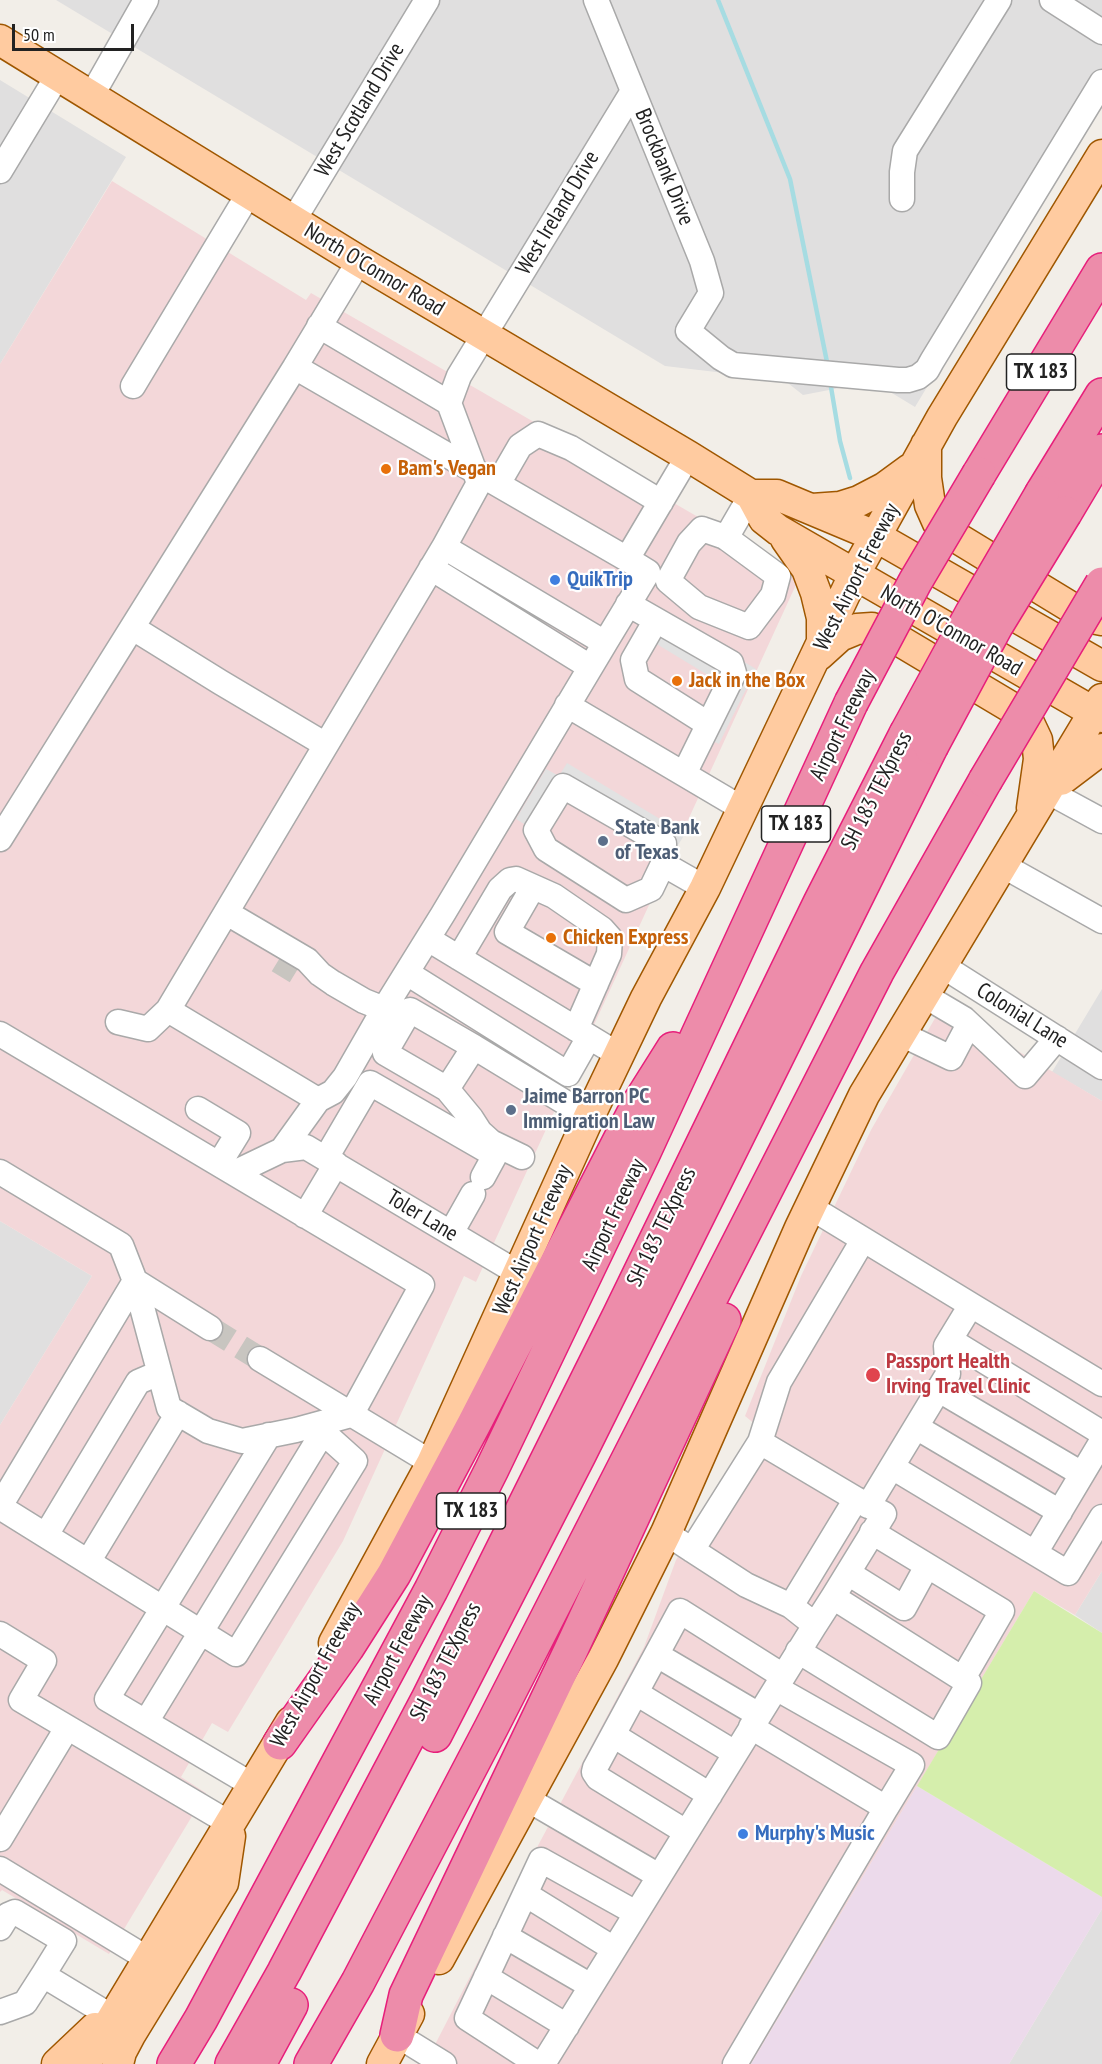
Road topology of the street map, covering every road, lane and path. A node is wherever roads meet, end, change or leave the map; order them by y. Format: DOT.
graph roads {
  1 [pos="146,0"];
  2 [pos="427,0"];
  3 [pos="596,0"];
  4 [pos="999,0"];
  5 [pos="1052,0"];
  6 [pos="1102,32"];
  7 [pos="0,40"];
  8 [pos="58,75"];
  9 [pos="1102,82"];
  10 [pos="633,91"];
  11 [pos="92,95"];
  12 [pos="1102,155"];
  13 [pos="0,171"];
  14 [pos="249,193"];
  15 [pos="902,199"];
  16 [pos="293,221"];
  17 [pos="359,261"];
  18 [pos="1102,270"];
  19 [pos="320,326"];
  20 [pos="484,336"];
  21 [pos="295,367"];
  22 [pos="133,386"];
  23 [pos="1102,395"];
  24 [pos="449,403"];
  25 [pos="1102,451"];
  26 [pos="688,456"];
  27 [pos="921,456"];
  28 [pos="476,471"];
  29 [pos="498,484"];
  30 [pos="751,495"];
  31 [pos="661,502"];
  32 [pos="1053,502"];
  33 [pos="812,509"];
  34 [pos="778,530"];
  35 [pos="875,536"];
  36 [pos="726,538"];
  37 [pos="444,547"];
  38 [pos="627,560"];
  39 [pos="431,568"];
  40 [pos="854,575"];
  41 [pos="1102,584"];
  42 [pos="628,604"];
  43 [pos="656,620"];
  44 [pos="1102,620"];
  45 [pos="133,628"];
  46 [pos="604,643"];
  47 [pos="818,651"];
  48 [pos="1102,666"];
  49 [pos="590,667"];
  50 [pos="567,705"];
  51 [pos="1099,710"];
  52 [pos="708,724"];
  53 [pos="918,740"];
  54 [pos="326,745"];
  55 [pos="1102,749"];
  56 [pos="684,774"];
  57 [pos="1047,791"];
  58 [pos="742,809"];
  59 [pos="1030,820"];
  60 [pos="1102,821"];
  61 [pos="0,839"];
  62 [pos="663,864"];
  63 [pos="1002,865"];
  64 [pos="533,887"];
  65 [pos="705,888"];
  66 [pos="226,913"];
  67 [pos="1102,921"];
  68 [pos="268,937"];
  69 [pos="428,939"];
  70 [pos="741,944"];
  71 [pos="459,958"];
  72 [pos="941,965"];
  73 [pos="298,968"];
  74 [pos="877,972"];
  75 [pos="407,973"];
  76 [pos="596,984"];
  77 [pos="975,986"];
  78 [pos="925,996"];
  79 [pos="384,1009"];
  80 [pos="168,1010"];
  81 [pos="963,1019"];
  82 [pos="118,1022"];
  83 [pos="583,1033"];
  84 [pos="0,1034"];
  85 [pos="901,1034"];
  86 [pos="1058,1038"];
  87 [pos="474,1047"];
  88 [pos="385,1053"];
  89 [pos="619,1055"];
  90 [pos="1102,1067"];
  91 [pos="370,1083"];
  92 [pos="447,1089"];
  93 [pos="318,1100"];
  94 [pos="198,1109"];
  95 [pos="589,1117"];
  96 [pos="282,1150"];
  97 [pos="522,1157"];
  98 [pos="331,1161"];
  99 [pos="227,1169"];
  100 [pos="0,1172"];
  101 [pos="810,1207"];
  102 [pos="305,1216"];
  103 [pos="451,1233"];
  104 [pos="863,1240"];
  105 [pos="518,1273"];
  106 [pos="135,1281"];
  107 [pos="970,1305"];
  108 [pos="210,1328"];
  109 [pos="950,1340"];
  110 [pos="261,1359"];
  111 [pos="159,1373"];
  112 [pos="1102,1384"];
  113 [pos="939,1390"];
  114 [pos="174,1410"];
  115 [pos="351,1415"];
  116 [pos="916,1427"];
  117 [pos="319,1429"];
  118 [pos="1102,1433"];
  119 [pos="269,1435"];
  120 [pos="1102,1441"];
  121 [pos="760,1442"];
  122 [pos="432,1463"];
  123 [pos="892,1467"];
  124 [pos="1082,1474"];
  125 [pos="862,1502"];
  126 [pos="0,1507"];
  127 [pos="1060,1512"];
  128 [pos="1102,1517"];
  129 [pos="872,1532"];
  130 [pos="666,1533"];
  131 [pos="46,1535"];
  132 [pos="692,1550"];
  133 [pos="1035,1553"];
  134 [pos="88,1562"];
  135 [pos="927,1566"];
  136 [pos="848,1573"];
  137 [pos="833,1597"];
  138 [pos="791,1606"];
  139 [pos="163,1608"];
  140 [pos="815,1624"];
  141 [pos="201,1632"];
  142 [pos="0,1634"];
  143 [pos="798,1651"];
  144 [pos="657,1655"];
  145 [pos="969,1668"];
  146 [pos="779,1682"];
  147 [pos="636,1693"];
  148 [pos="755,1721"];
  149 [pos="146,1722"];
  150 [pos="67,1728"];
  151 [pos="614,1735"];
  152 [pos="280,1743"];
  153 [pos="735,1753"];
  154 [pos="254,1786"];
  155 [pos="710,1795"];
  156 [pos="527,1799"];
  157 [pos="886,1808"];
  158 [pos="231,1824"];
  159 [pos="687,1832"];
  160 [pos="0,1839"];
  161 [pos="0,1869"];
  162 [pos="659,1876"];
  163 [pos="525,1894"];
  164 [pos="636,1913"];
  165 [pos="0,1928"];
  166 [pos="505,1936"];
  167 [pos="614,1949"];
  168 [pos="143,1967"];
  169 [pos="43,1975"];
  170 [pos="486,1977"];
  171 [pos="358,1982"];
  172 [pos="591,1986"];
  173 [pos="0,2012"];
  174 [pos="104,2012"];
  175 [pos="567,2026"];
  176 [pos="397,2035"];
  177 [pos="57,2064"];
  178 [pos="85,2064"];
  179 [pos="118,2064"];
  180 [pos="174,2064"];
  181 [pos="232,2064"];
  182 [pos="259,2064"];
  183 [pos="311,2064"];
  184 [pos="334,2064"];
  185 [pos="382,2064"];
  186 [pos="444,2064"];
  187 [pos="538,2064"];
  188 [pos="543,2064"];
  189 [pos="735,2064"];
  1 -- 11 [label="street"];
  2 -- 16 [label="street, West Scotland Drive"];
  3 -- 10 [label="street, Brockbank Drive"];
  4 -- 15 [label="street"];
  5 -- 6 [label="street"];
  7 -- 8 [label="main road, North O'Connor Road"];
  8 -- 11 [label="main road, North O'Connor Road"];
  8 -- 13 [label="street"];
  9 -- 10 [label="street, Brockbank Drive"];
  10 -- 20 [label="street, West Ireland Drive"];
  11 -- 14 [label="main road, North O'Connor Road"];
  12 -- 27 [label="main road, West Airport Freeway"];
  14 -- 16 [label="main road, North O'Connor Road"];
  14 -- 22 [label="street"];
  16 -- 17 [label="main road, North O'Connor Road"];
  17 -- 19 [label="street"];
  17 -- 20 [label="main road, North O'Connor Road"];
  18 -- 70 [label="highway, Airport Freeway / TX 183, bridge"];
  19 -- 21 [label="street"];
  19 -- 24 [label="street"];
  20 -- 24 [label="street, West Ireland Drive"];
  20 -- 26 [label="main road, North O'Connor Road"];
  21 -- 28 [label="street"];
  21 -- 45 [label="street"];
  23 -- 32 [label="highway, SH 183 TEXpress"];
  24 -- 28 [label="street"];
  25 -- 32 [label="highway, SH 183 TEXpress"];
  26 -- 30 [label="main road, North O'Connor Road"];
  26 -- 31 [label="street"];
  27 -- 33 [label="main road"];
  27 -- 35 [label="main road, West Airport Freeway"];
  27 -- 44 [label="main road"];
  28 -- 29 [label="street"];
  28 -- 37 [label="street"];
  29 -- 31 [label="street"];
  29 -- 38 [label="street"];
  30 -- 33 [label="main road, North O'Connor Road"];
  30 -- 34 [label="main road, North O'Connor Road"];
  30 -- 36 [label="street"];
  31 -- 38 [label="street"];
  32 -- 53 [label="highway, SH 183 TEXpress, bridge"];
  33 -- 35 [label="main road, North O'Connor Road"];
  34 -- 40 [label="main road, North O'Connor Road"];
  34 -- 47 [label="main road"];
  35 -- 40 [label="main road, West Airport Freeway"];
  35 -- 48 [label="main road, North O'Connor Road"];
  36 -- 36 [label="street"];
  37 -- 39 [label="street"];
  37 -- 46 [label="street"];
  38 -- 42 [label="street"];
  39 -- 49 [label="street"];
  39 -- 54 [label="street"];
  40 -- 47 [label="main road, West Airport Freeway"];
  40 -- 51 [label="main road, North O'Connor Road"];
  41 -- 74 [label="highway, bridge"];
  42 -- 43 [label="street"];
  42 -- 46 [label="street"];
  43 -- 52 [label="street"];
  43 -- 52 [label="street"];
  45 -- 54 [label="street"];
  45 -- 61 [label="street"];
  46 -- 49 [label="street"];
  47 -- 58 [label="main road, West Airport Freeway"];
  47 -- 59 [label="main road"];
  49 -- 50 [label="street"];
  50 -- 56 [label="street"];
  50 -- 69 [label="street"];
  51 -- 57 [label="main road"];
  52 -- 56 [label="street"];
  53 -- 181 [label="highway, SH 183 TEXpress"];
  53 -- 182 [label="highway, SH 183 TEXpress"];
  54 -- 66 [label="street"];
  55 -- 57 [label="main road"];
  56 -- 58 [label="street"];
  57 -- 59 [label="main road"];
  57 -- 60 [label="street"];
  58 -- 65 [label="main road, West Airport Freeway"];
  59 -- 63 [label="main road"];
  62 -- 62 [label="street"];
  62 -- 65 [label="street"];
  63 -- 67 [label="street"];
  63 -- 72 [label="main road"];
  64 -- 71 [label="street"];
  64 -- 76 [label="street"];
  64 -- 76 [label="street"];
  65 -- 89 [label="main road, West Airport Freeway"];
  66 -- 68 [label="street"];
  66 -- 80 [label="street"];
  68 -- 73 [label="street"];
  68 -- 73 [label="street"];
  69 -- 71 [label="street"];
  69 -- 75 [label="street"];
  70 -- 152 [label="highway"];
  70 -- 180 [label="highway, Airport Freeway / TX 183"];
  71 -- 83 [label="street"];
  72 -- 77 [label="street, Colonial Lane"];
  72 -- 78 [label="main road"];
  73 -- 79 [label="street"];
  74 -- 171 [label="highway"];
  74 -- 176 [label="highway"];
  75 -- 79 [label="street"];
  75 -- 83 [label="street"];
  76 -- 83 [label="street"];
  77 -- 81 [label="street"];
  77 -- 86 [label="street, Colonial Lane"];
  78 -- 81 [label="street"];
  78 -- 85 [label="main road"];
  79 -- 93 [label="street"];
  80 -- 82 [label="street"];
  80 -- 93 [label="street"];
  81 -- 85 [label="street"];
  81 -- 86 [label="street"];
  83 -- 89 [label="street"];
  84 -- 99 [label="street"];
  85 -- 101 [label="main road"];
  86 -- 90 [label="street, Colonial Lane"];
  87 -- 88 [label="street"];
  87 -- 92 [label="street"];
  87 -- 95 [label="street"];
  88 -- 91 [label="street"];
  88 -- 92 [label="street"];
  89 -- 95 [label="main road, West Airport Freeway"];
  91 -- 98 [label="street"];
  91 -- 103 [label="street"];
  92 -- 97 [label="street"];
  93 -- 96 [label="street"];
  94 -- 99 [label="street"];
  95 -- 105 [label="main road, West Airport Freeway"];
  96 -- 98 [label="street, Toler Lane"];
  96 -- 99 [label="street"];
  98 -- 102 [label="street"];
  98 -- 103 [label="street, Toler Lane"];
  99 -- 102 [label="street"];
  100 -- 106 [label="street"];
  101 -- 104 [label="street"];
  101 -- 130 [label="main road"];
  102 -- 115 [label="street"];
  103 -- 105 [label="street, Toler Lane"];
  104 -- 107 [label="street"];
  104 -- 121 [label="street"];
  105 -- 122 [label="main road, West Airport Freeway"];
  106 -- 108 [label="street"];
  106 -- 111 [label="street"];
  106 -- 126 [label="street"];
  107 -- 109 [label="street"];
  107 -- 112 [label="street"];
  109 -- 113 [label="street"];
  109 -- 118 [label="street"];
  110 -- 115 [label="street"];
  111 -- 114 [label="street"];
  111 -- 131 [label="street"];
  113 -- 116 [label="street"];
  113 -- 124 [label="street"];
  114 -- 119 [label="street"];
  114 -- 134 [label="street"];
  115 -- 117 [label="street"];
  115 -- 122 [label="street"];
  116 -- 123 [label="street"];
  116 -- 127 [label="street"];
  117 -- 119 [label="street"];
  117 -- 141 [label="street"];
  117 -- 141 [label="street"];
  119 -- 139 [label="street"];
  120 -- 124 [label="street"];
  121 -- 125 [label="street"];
  121 -- 132 [label="street"];
  122 -- 152 [label="main road, West Airport Freeway"];
  123 -- 125 [label="street"];
  123 -- 133 [label="street"];
  124 -- 127 [label="street"];
  125 -- 129 [label="street"];
  125 -- 138 [label="street"];
  126 -- 131 [label="street"];
  127 -- 133 [label="street"];
  128 -- 133 [label="street"];
  129 -- 135 [label="street"];
  129 -- 136 [label="street"];
  130 -- 132 [label="street"];
  130 -- 156 [label="main road"];
  131 -- 134 [label="street"];
  132 -- 138 [label="street"];
  134 -- 139 [label="street"];
  135 -- 136 [label="street"];
  135 -- 145 [label="street"];
  136 -- 137 [label="street"];
  137 -- 140 [label="street"];
  137 -- 143 [label="street"];
  138 -- 140 [label="street"];
  139 -- 141 [label="street"];
  139 -- 149 [label="street"];
  140 -- 143 [label="street"];
  141 -- 149 [label="street"];
  142 -- 150 [label="street"];
  143 -- 146 [label="street"];
  144 -- 146 [label="street"];
  144 -- 147 [label="street"];
  144 -- 148 [label="street"];
  146 -- 148 [label="street"];
  146 -- 157 [label="street"];
  147 -- 151 [label="street"];
  147 -- 153 [label="street"];
  148 -- 153 [label="street"];
  148 -- 157 [label="street"];
  149 -- 154 [label="street"];
  150 -- 158 [label="street"];
  150 -- 160 [label="street"];
  151 -- 155 [label="street"];
  151 -- 159 [label="street"];
  152 -- 154 [label="main road, West Airport Freeway"];
  153 -- 155 [label="street"];
  154 -- 158 [label="main road, West Airport Freeway"];
  155 -- 159 [label="street"];
  156 -- 162 [label="street"];
  156 -- 176 [label="main road"];
  157 -- 189 [label="street"];
  158 -- 168 [label="main road, West Airport Freeway"];
  158 -- 179 [label="main road"];
  159 -- 162 [label="street"];
  161 -- 168 [label="street"];
  162 -- 164 [label="street"];
  163 -- 164 [label="street"];
  163 -- 166 [label="street"];
  163 -- 167 [label="street"];
  164 -- 167 [label="street"];
  165 -- 169 [label="street"];
  166 -- 170 [label="street"];
  166 -- 172 [label="street"];
  167 -- 172 [label="street"];
  168 -- 174 [label="main road"];
  168 -- 178 [label="main road, West Airport Freeway"];
  169 -- 173 [label="street"];
  169 -- 174 [label="street"];
  170 -- 175 [label="street"];
  170 -- 187 [label="street"];
  171 -- 183 [label="highway"];
  171 -- 184 [label="highway"];
  172 -- 175 [label="street"];
  174 -- 177 [label="main road"];
  175 -- 188 [label="street"];
  176 -- 185 [label="main road"];
  176 -- 186 [label="street"];
}
